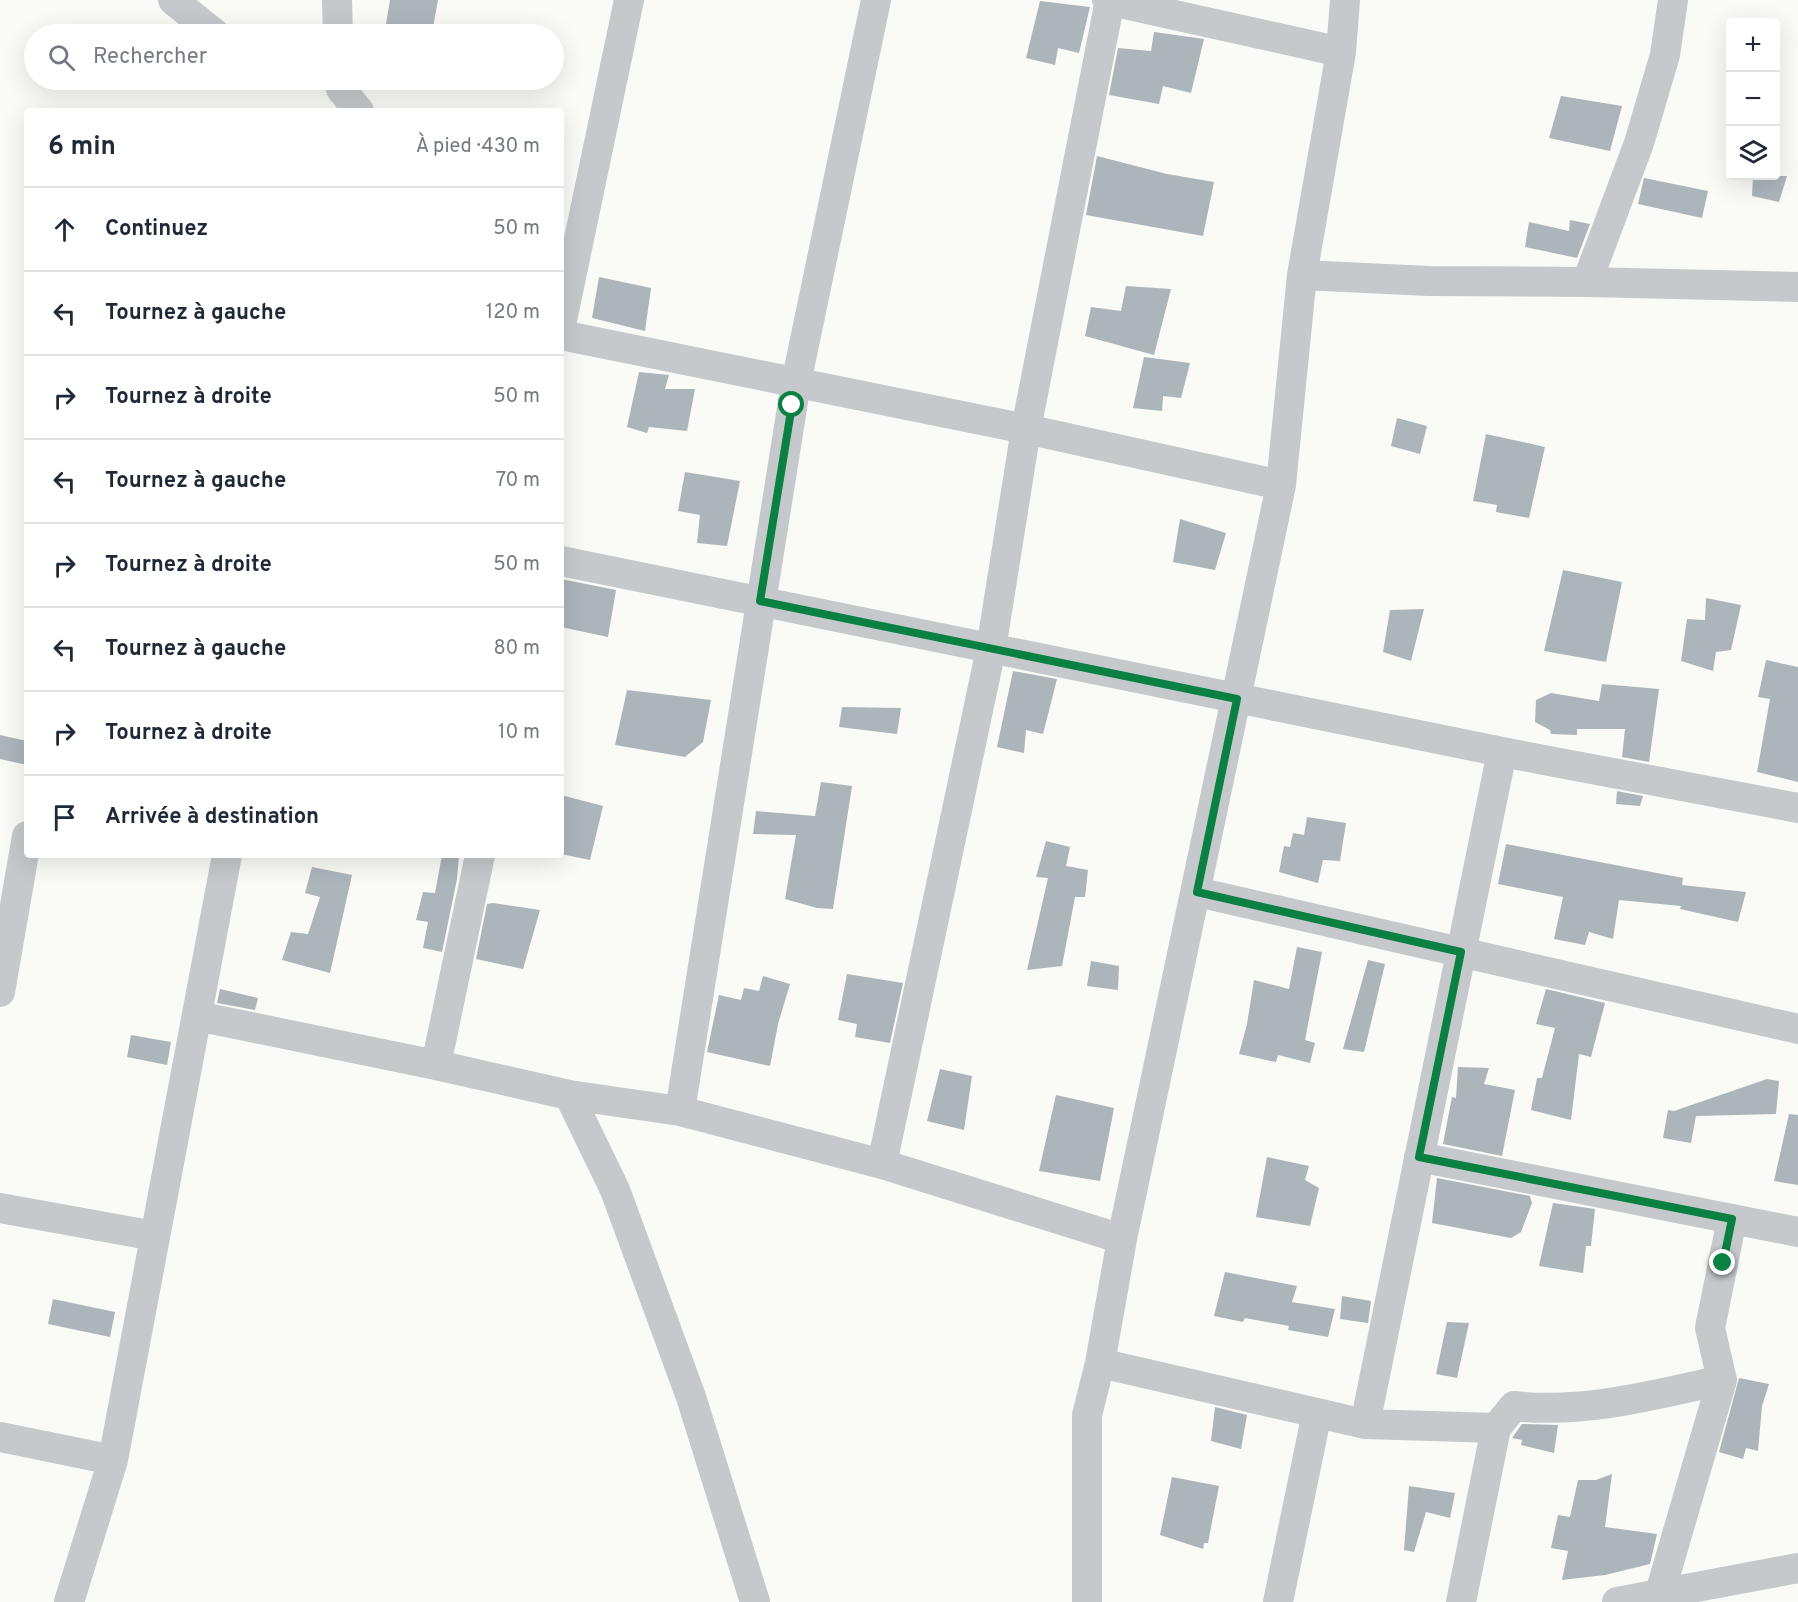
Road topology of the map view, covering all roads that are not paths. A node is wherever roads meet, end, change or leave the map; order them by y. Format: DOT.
graph roads {
  1 [pos="173,0"];
  2 [pos="337,0"];
  3 [pos="629,0"];
  4 [pos="876,0"];
  5 [pos="1109,0"];
  6 [pos="1345,0"];
  7 [pos="1672,0"];
  8 [pos="203,24"];
  9 [pos="338,24"];
  10 [pos="1341,52"];
  11 [pos="1302,276"];
  12 [pos="1587,282"];
  13 [pos="1798,287"];
  14 [pos="564,311"];
  15 [pos="564,336"];
  16 [pos="796,383"];
  17 [pos="1026,429"];
  18 [pos="1281,485"];
  19 [pos="564,562"];
  20 [pos="760,601"];
  21 [pos="991,649"];
  22 [pos="1237,699"];
  23 [pos="1502,752"];
  24 [pos="1798,808"];
  25 [pos="24,853"];
  26 [pos="226,858"];
  27 [pos="479,858"];
  28 [pos="1197,892"];
  29 [pos="1461,952"];
  30 [pos="0,992"];
  31 [pos="197,1016"];
  32 [pos="1798,1029"];
  33 [pos="436,1065"];
  34 [pos="570,1095"];
  35 [pos="680,1110"];
  36 [pos="1419,1157"];
  37 [pos="882,1164"];
  38 [pos="0,1208"];
  39 [pos="1732,1219"];
  40 [pos="1798,1232"];
  41 [pos="155,1236"];
  42 [pos="1122,1239"];
  43 [pos="1100,1363"];
  44 [pos="1722,1380"];
  45 [pos="1317,1413"];
  46 [pos="1365,1424"];
  47 [pos="1496,1428"];
  48 [pos="0,1437"];
  49 [pos="113,1460"];
  50 [pos="1798,1568"];
  51 [pos="1660,1593"];
  52 [pos="69,1602"];
  53 [pos="754,1602"];
  54 [pos="1087,1602"];
  55 [pos="1278,1602"];
  56 [pos="1461,1602"];
  57 [pos="1617,1602"];
  1 -- 8 [label="street"];
  2 -- 9 [label="street"];
  3 -- 14 [label="street"];
  4 -- 16 [label="street"];
  5 -- 10 [label="street"];
  5 -- 17 [label="street"];
  6 -- 10 [label="street"];
  7 -- 12 [label="street"];
  10 -- 11 [label="street"];
  11 -- 12 [label="street"];
  11 -- 18 [label="street"];
  12 -- 13 [label="street"];
  15 -- 16 [label="street"];
  16 -- 17 [label="street"];
  16 -- 20 [label="street"];
  17 -- 18 [label="street"];
  17 -- 21 [label="street"];
  18 -- 22 [label="street"];
  19 -- 20 [label="street"];
  20 -- 21 [label="street"];
  20 -- 35 [label="street"];
  21 -- 22 [label="street"];
  21 -- 37 [label="street"];
  22 -- 23 [label="street"];
  22 -- 28 [label="street"];
  23 -- 24 [label="street"];
  23 -- 29 [label="street"];
  25 -- 30 [label="street"];
  26 -- 31 [label="street"];
  27 -- 33 [label="street"];
  28 -- 29 [label="street"];
  28 -- 42 [label="street"];
  29 -- 32 [label="street"];
  29 -- 36 [label="street"];
  31 -- 33 [label="street"];
  31 -- 41 [label="street"];
  33 -- 34 [label="street"];
  34 -- 35 [label="street"];
  34 -- 53 [label="street"];
  35 -- 37 [label="street"];
  36 -- 39 [label="street"];
  36 -- 46 [label="street"];
  37 -- 42 [label="street"];
  38 -- 41 [label="street"];
  39 -- 40 [label="street"];
  39 -- 44 [label="street"];
  41 -- 49 [label="street"];
  42 -- 43 [label="street"];
  43 -- 45 [label="street"];
  43 -- 54 [label="street"];
  44 -- 47 [label="street"];
  44 -- 51 [label="street"];
  45 -- 46 [label="street"];
  45 -- 55 [label="street"];
  46 -- 47 [label="street"];
  47 -- 56 [label="street"];
  48 -- 49 [label="street"];
  49 -- 52 [label="street"];
  50 -- 51 [label="street"];
  51 -- 57 [label="street"];
}
